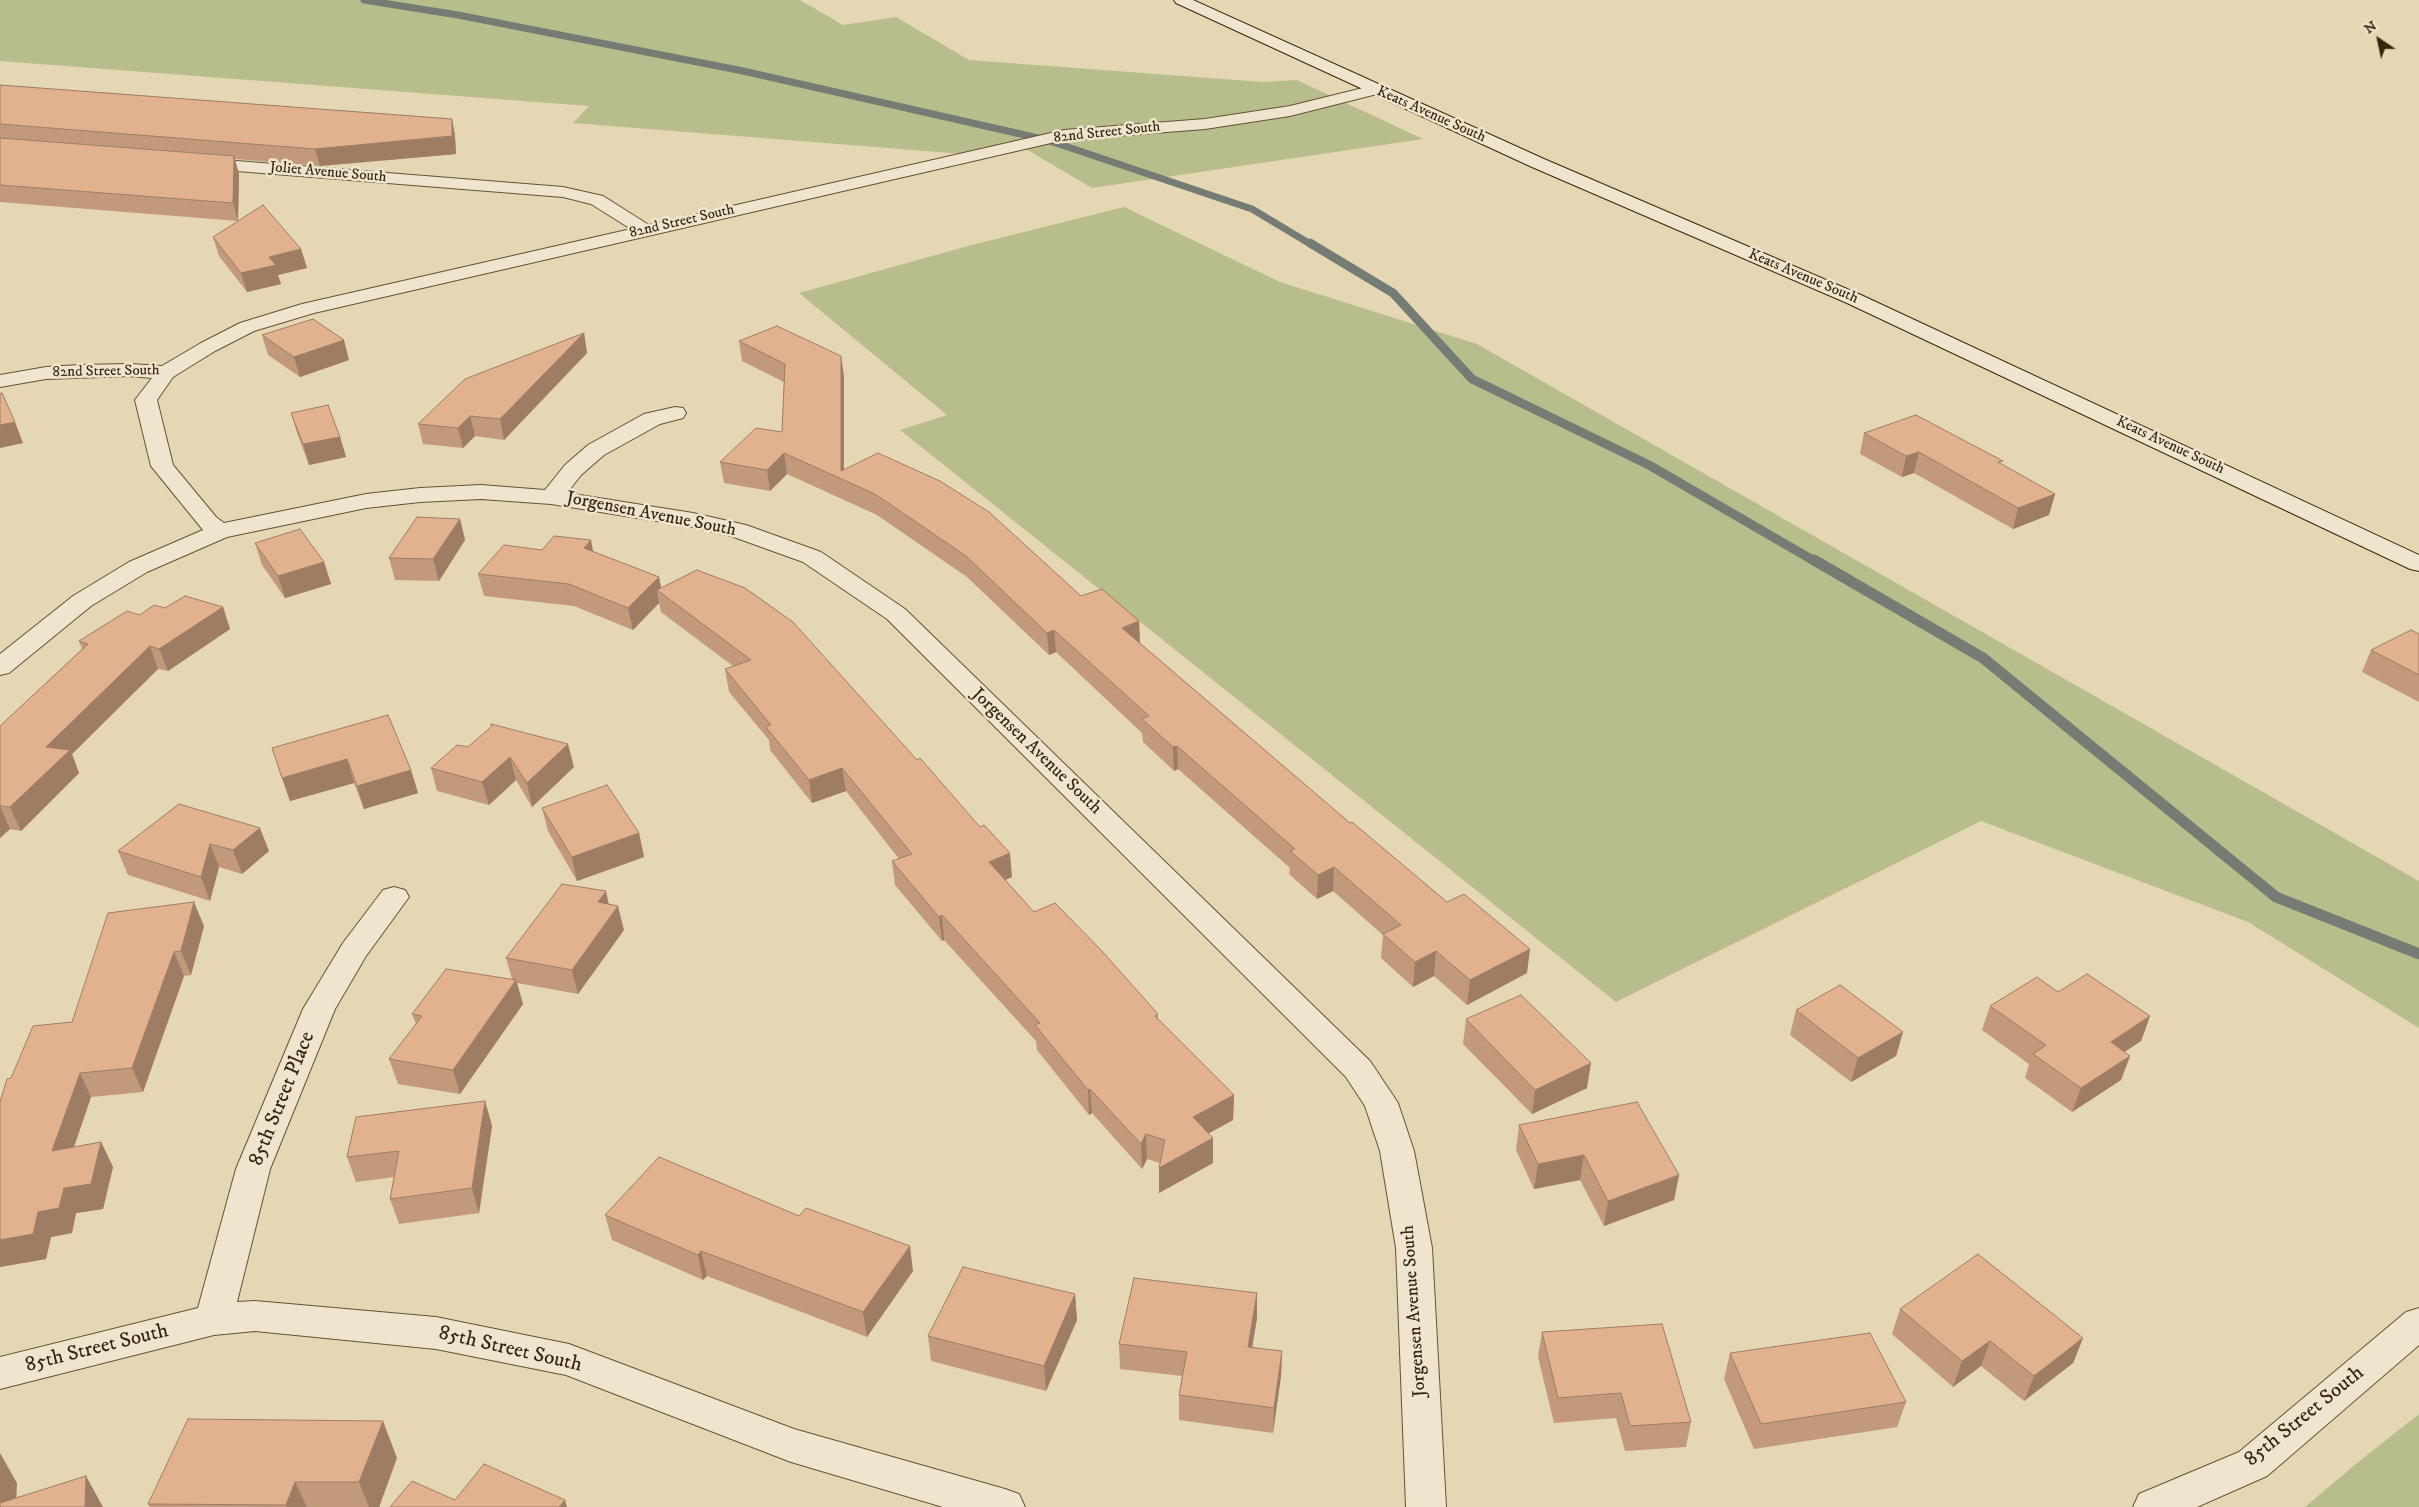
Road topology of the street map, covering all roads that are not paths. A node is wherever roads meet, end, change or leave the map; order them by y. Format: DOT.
graph roads {
  1 [pos="1181,0"];
  2 [pos="1375,90"];
  3 [pos="186,162"];
  4 [pos="647,231"];
  5 [pos="166,373"];
  6 [pos="0,381"];
  7 [pos="675,413"];
  8 [pos="551,497"];
  9 [pos="220,531"];
  10 [pos="2419,564"];
  11 [pos="0,667"];
  12 [pos="394,897"];
  13 [pos="214,1320"];
  14 [pos="2419,1323"];
  15 [pos="0,1373"];
  16 [pos="1005,1507"];
  17 [pos="1426,1507"];
  18 [pos="2153,1507"];
  1 -- 2 [label="street, Keats Avenue South"];
  2 -- 4 [label="street, 82nd Street South"];
  2 -- 10 [label="street, Keats Avenue South"];
  3 -- 4 [label="street, Joliet Avenue South"];
  4 -- 5 [label="street, 82nd Street South"];
  5 -- 6 [label="street, 82nd Street South"];
  5 -- 9 [label="street"];
  7 -- 8 [label="street"];
  8 -- 9 [label="street, Jorgensen Avenue South"];
  8 -- 17 [label="street, Jorgensen Avenue South"];
  9 -- 11 [label="street, Jorgensen Avenue South"];
  12 -- 13 [label="street, 85th Street Place"];
  13 -- 15 [label="street, 85th Street South"];
  13 -- 16 [label="street, 85th Street South"];
  14 -- 18 [label="street, 85th Street South"];
}
